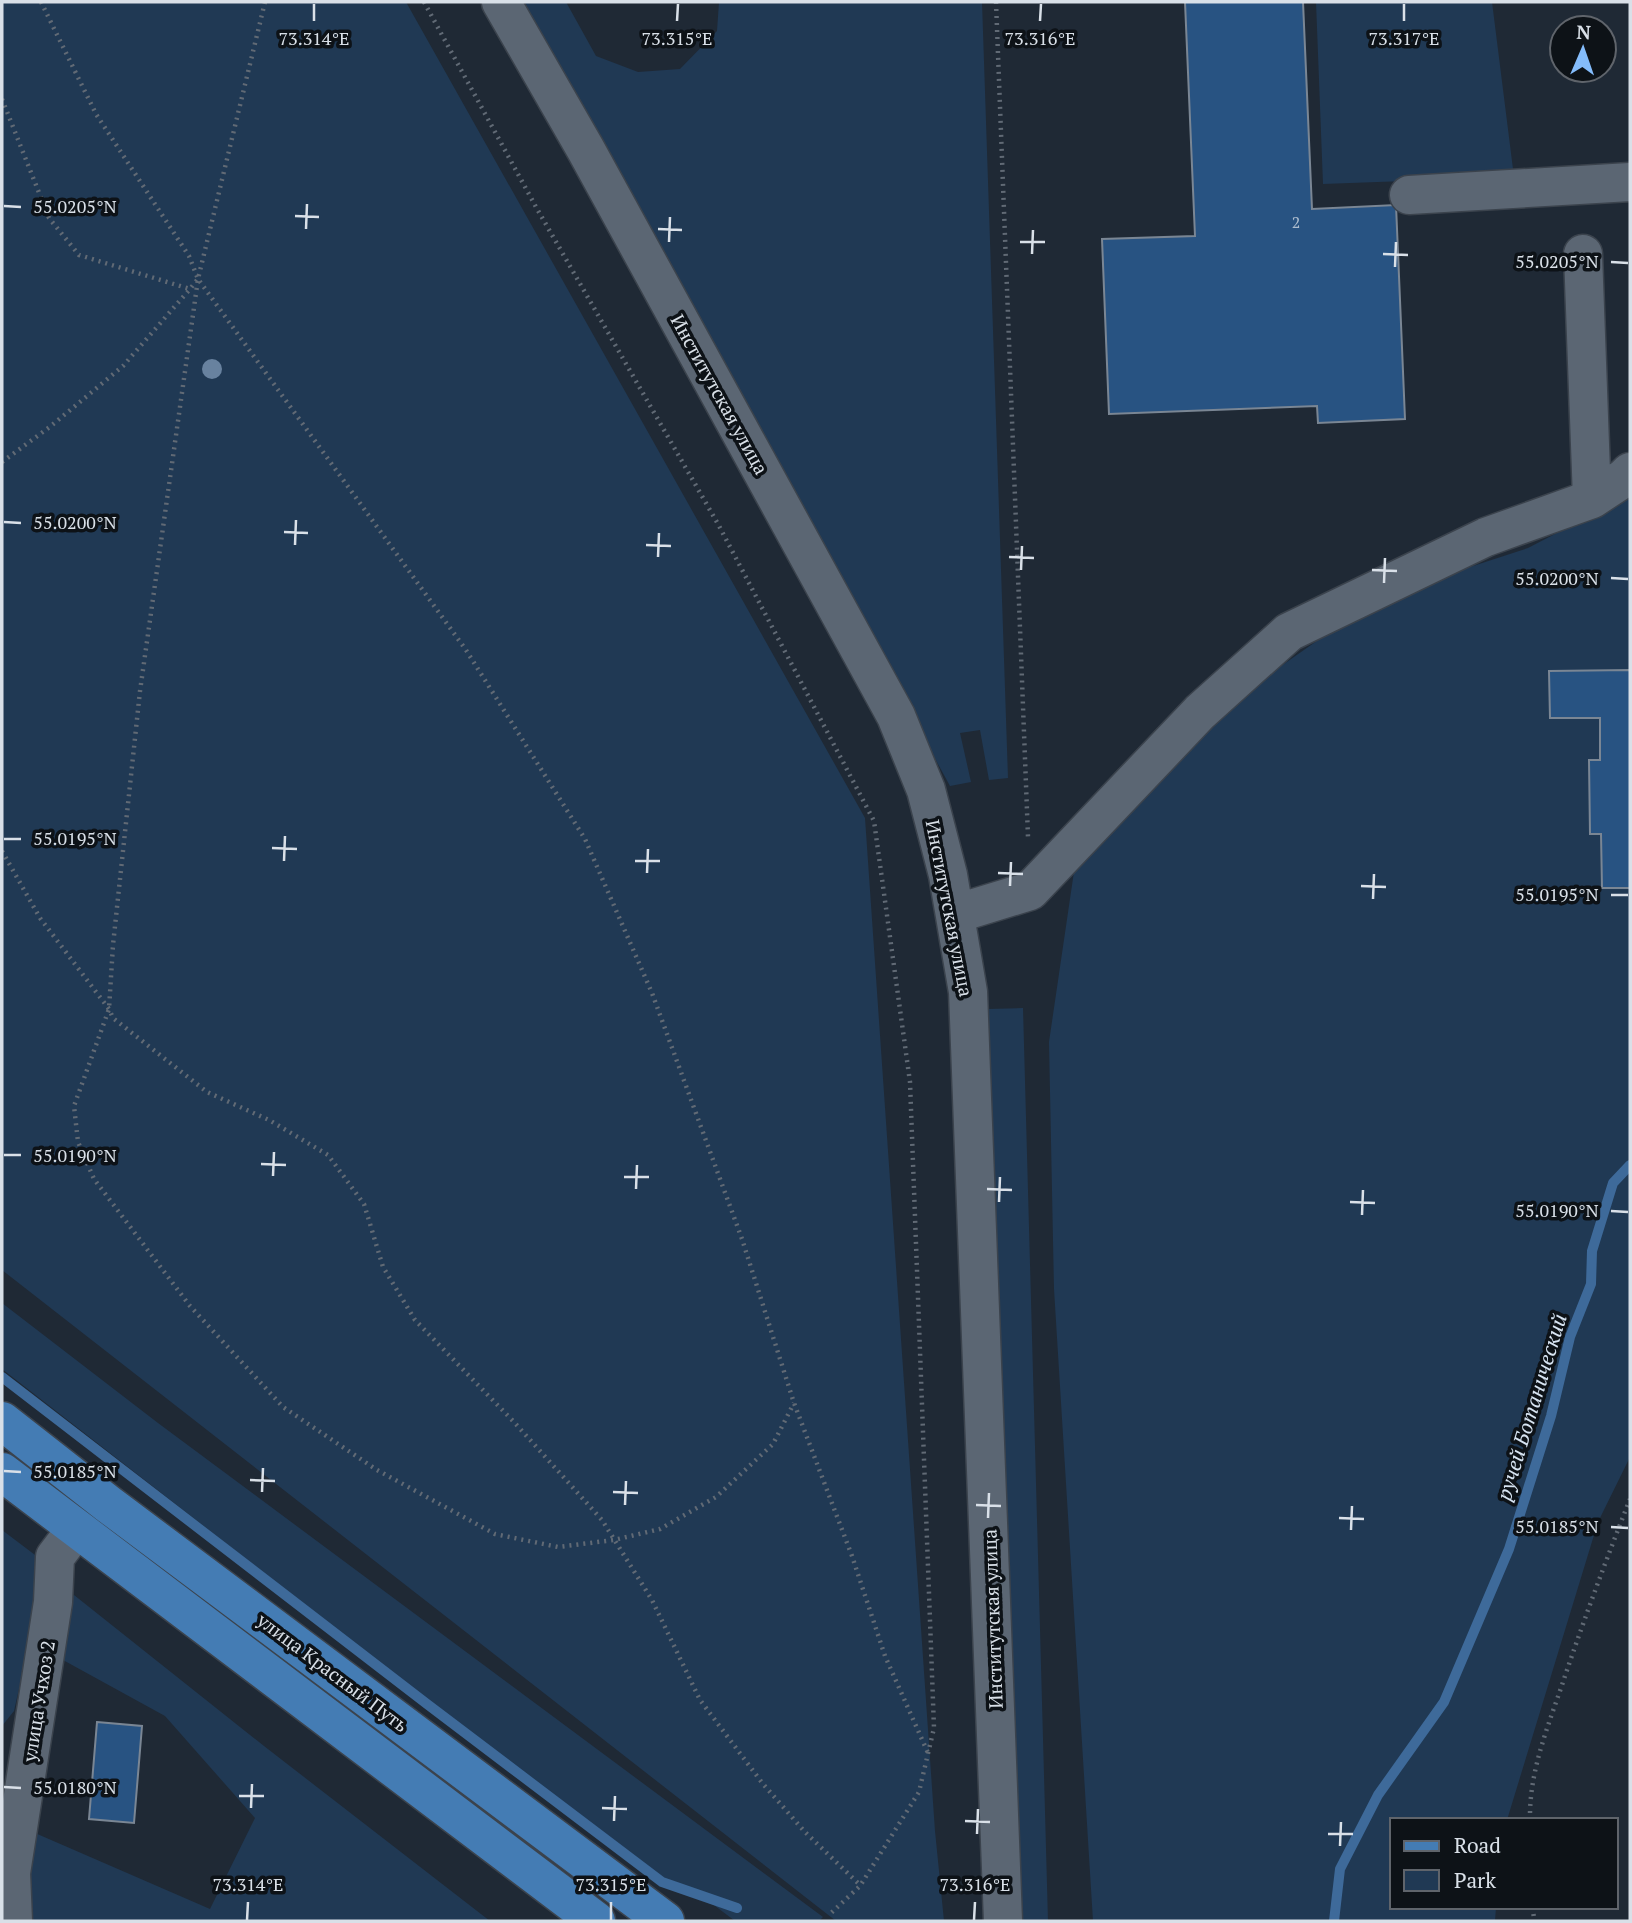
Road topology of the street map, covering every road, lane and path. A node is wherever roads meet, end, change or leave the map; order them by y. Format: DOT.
graph roads {
  1 [pos="41,2"];
  2 [pos="265,2"];
  3 [pos="424,2"];
  4 [pos="501,2"];
  5 [pos="996,2"];
  6 [pos="2,99"];
  7 [pos="1630,182"];
  8 [pos="1409,195"];
  9 [pos="1583,254"];
  10 [pos="198,279"];
  11 [pos="190,289"];
  12 [pos="2,462"];
  13 [pos="1630,472"];
  14 [pos="1592,499"];
  15 [pos="2,851"];
  16 [pos="1030,891"];
  17 [pos="955,914"];
  18 [pos="109,1009"];
  19 [pos="794,1402"];
  20 [pos="2,1422"];
  21 [pos="2,1472"];
  22 [pos="1630,1499"];
  23 [pos="76,1529"];
  24 [pos="614,1541"];
  25 [pos="928,1753"];
  26 [pos="1530,1818"];
  27 [pos="6,1877"];
  28 [pos="860,1886"];
  29 [pos="830,1914"];
  30 [pos="13,1921"];
  31 [pos="596,1921"];
  32 [pos="665,1921"];
  33 [pos="1003,1921"];
  1 -- 10 [label="path"];
  2 -- 10 [label="path"];
  3 -- 25 [label="path"];
  4 -- 17 [label="street, Институтская улица"];
  5 -- 16 [label="path"];
  6 -- 11 [label="path"];
  7 -- 8 [label="street"];
  9 -- 14 [label="street"];
  10 -- 11 [label="path"];
  10 -- 18 [label="path"];
  10 -- 19 [label="path"];
  11 -- 12 [label="path"];
  13 -- 14 [label="street"];
  14 -- 16 [label="street"];
  15 -- 18 [label="path"];
  16 -- 17 [label="street"];
  17 -- 33 [label="street, Институтская улица"];
  18 -- 24 [label="path"];
  18 -- 24 [label="path"];
  19 -- 24 [label="path"];
  19 -- 25 [label="path"];
  20 -- 32 [label="main road, улица Красный Путь"];
  21 -- 23 [label="main road"];
  22 -- 26 [label="path"];
  23 -- 27 [label="street, улица Учхоз 2"];
  23 -- 31 [label="main road"];
  24 -- 28 [label="path"];
  25 -- 28 [label="path"];
  27 -- 30 [label="street, улица Учхоз 2"];
  28 -- 29 [label="path"];
}
